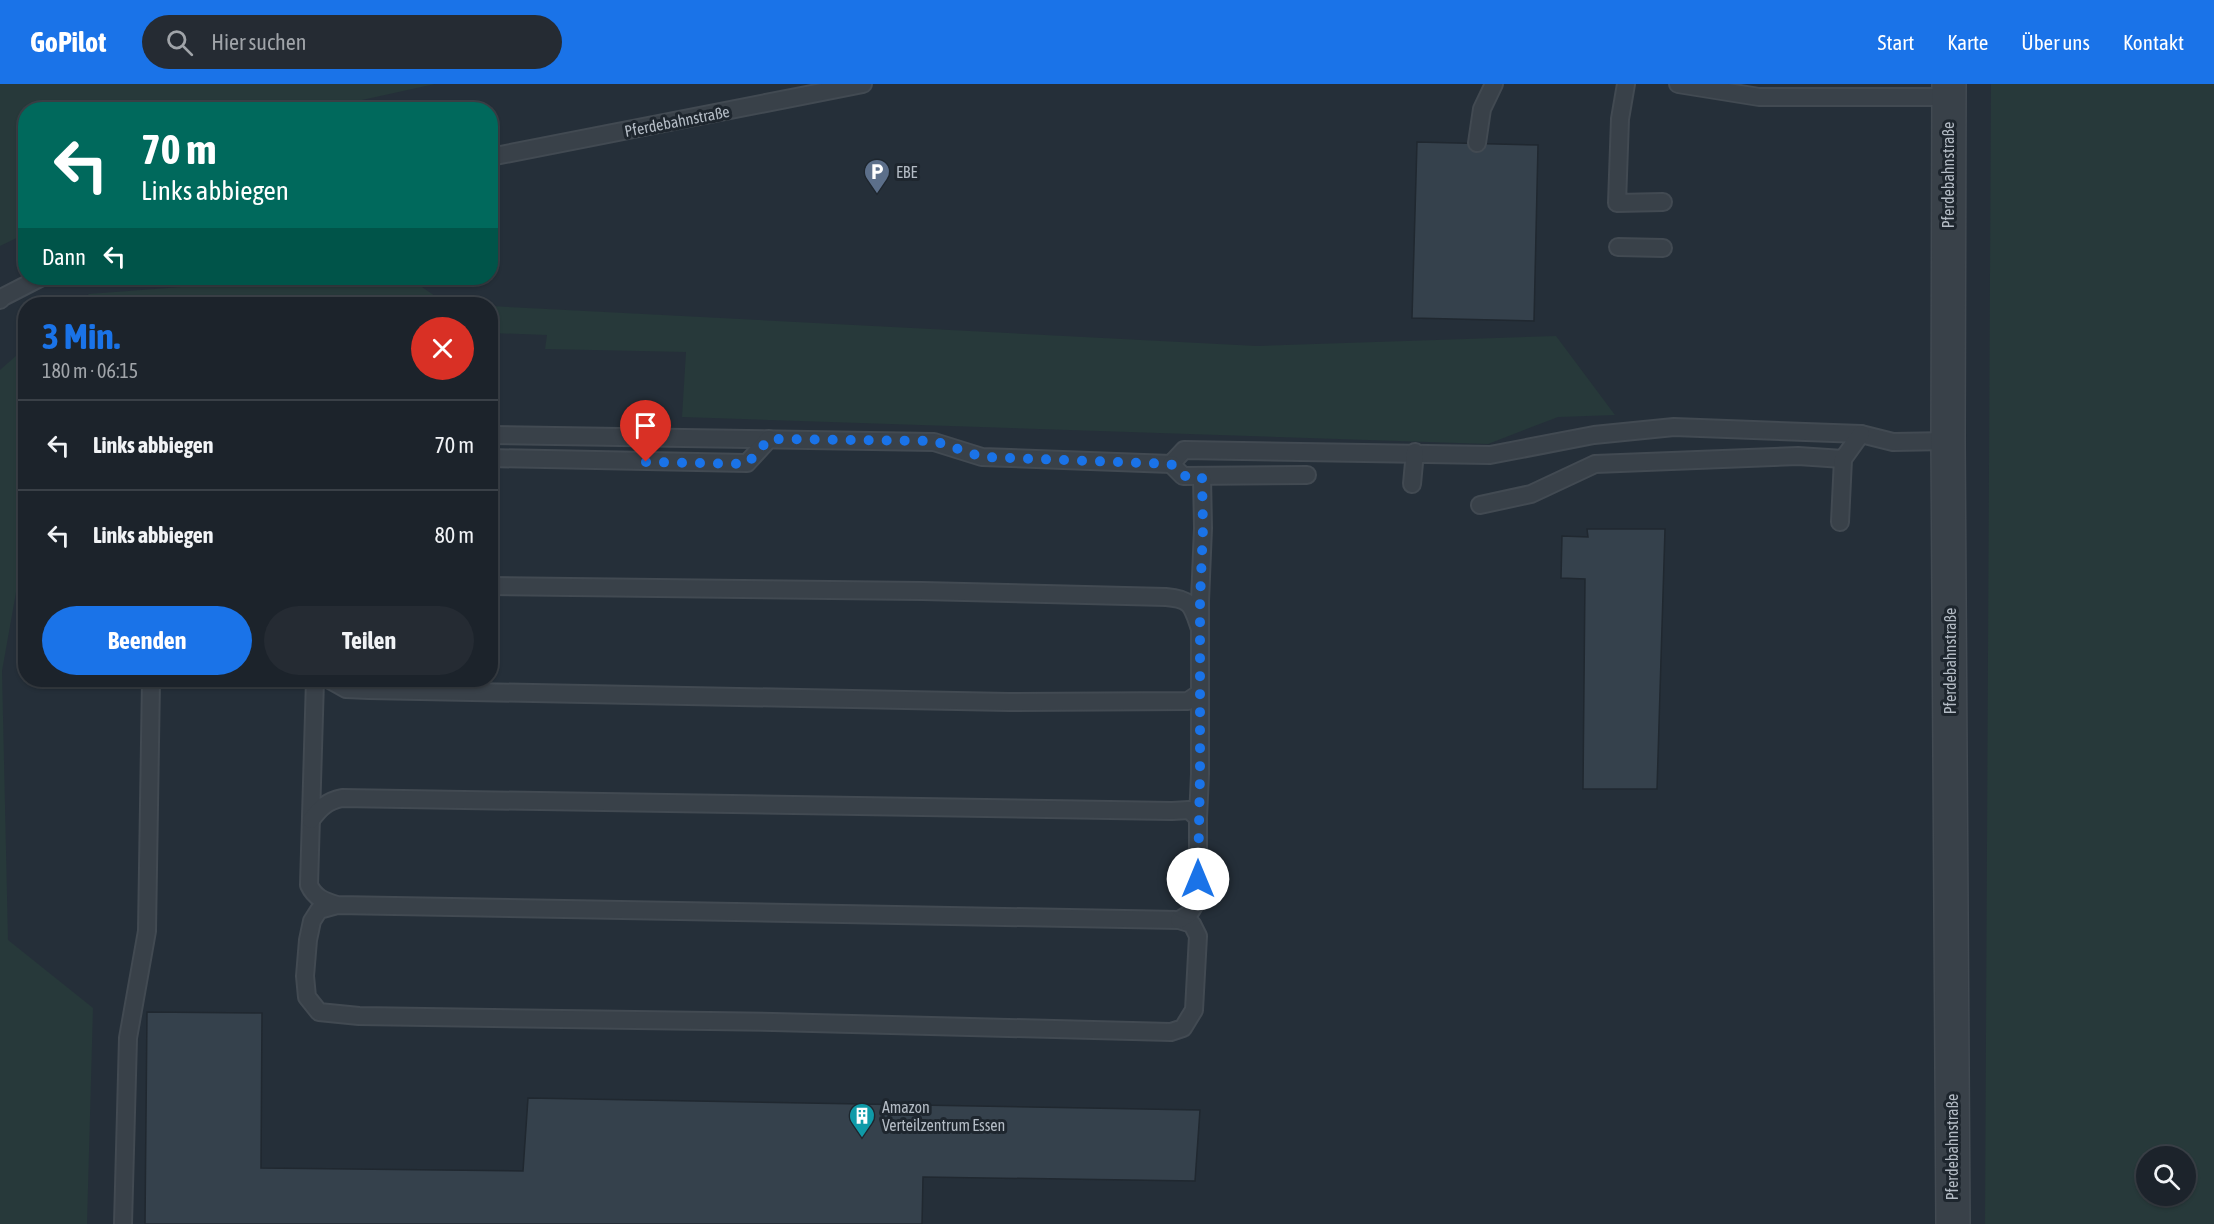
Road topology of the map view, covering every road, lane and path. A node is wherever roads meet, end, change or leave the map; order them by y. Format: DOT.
graph roads {
  1 [pos="862,84"];
  2 [pos="1494,84"];
  3 [pos="1626,84"];
  4 [pos="1679,84"];
  5 [pos="1948,91"];
  6 [pos="1477,143"];
  7 [pos="498,155"];
  8 [pos="1663,202"];
  9 [pos="1618,247"];
  10 [pos="1663,248"];
  11 [pos="26,285"];
  12 [pos="1,298"];
  13 [pos="1861,434"];
  14 [pos="498,435"];
  15 [pos="769,439"];
  16 [pos="1948,441"];
  17 [pos="1415,452"];
  18 [pos="498,458"];
  19 [pos="1843,459"];
  20 [pos="1171,464"];
  21 [pos="1307,475"];
  22 [pos="1202,477"];
  23 [pos="1412,484"];
  24 [pos="1480,505"];
  25 [pos="1840,522"];
  26 [pos="498,585"];
  27 [pos="1200,629"];
  28 [pos="152,687"];
  29 [pos="315,687"];
  30 [pos="342,687"];
  31 [pos="1200,693"];
  32 [pos="1198,818"];
  33 [pos="311,820"];
  34 [pos="338,905"];
  35 [pos="1179,920"];
  36 [pos="123,1224"];
  37 [pos="1953,1224"];
  1 -- 7 [label="lane, Pferdebahnstraße"];
  2 -- 6 [label="lane"];
  3 -- 8 [label="lane"];
  4 -- 5 [label="lane, Pferdebahnstraße"];
  5 -- 16 [label="street, Pferdebahnstraße"];
  9 -- 10 [label="lane"];
  11 -- 12 [label="lane"];
  13 -- 16 [label="lane"];
  13 -- 17 [label="lane"];
  13 -- 19 [label="lane"];
  14 -- 15 [label="lane"];
  15 -- 18 [label="lane"];
  15 -- 20 [label="lane"];
  16 -- 37 [label="street, Pferdebahnstraße"];
  17 -- 20 [label="lane"];
  17 -- 23 [label="lane"];
  19 -- 24 [label="lane"];
  19 -- 25 [label="lane"];
  20 -- 22 [label="lane"];
  21 -- 22 [label="lane"];
  22 -- 27 [label="lane"];
  26 -- 27 [label="lane"];
  27 -- 31 [label="lane"];
  28 -- 36 [label="lane"];
  29 -- 33 [label="lane"];
  30 -- 31 [label="lane"];
  31 -- 32 [label="lane"];
  32 -- 33 [label="lane"];
  32 -- 35 [label="lane"];
  33 -- 34 [label="lane"];
  34 -- 35 [label="lane"];
  34 -- 35 [label="lane"];
}
